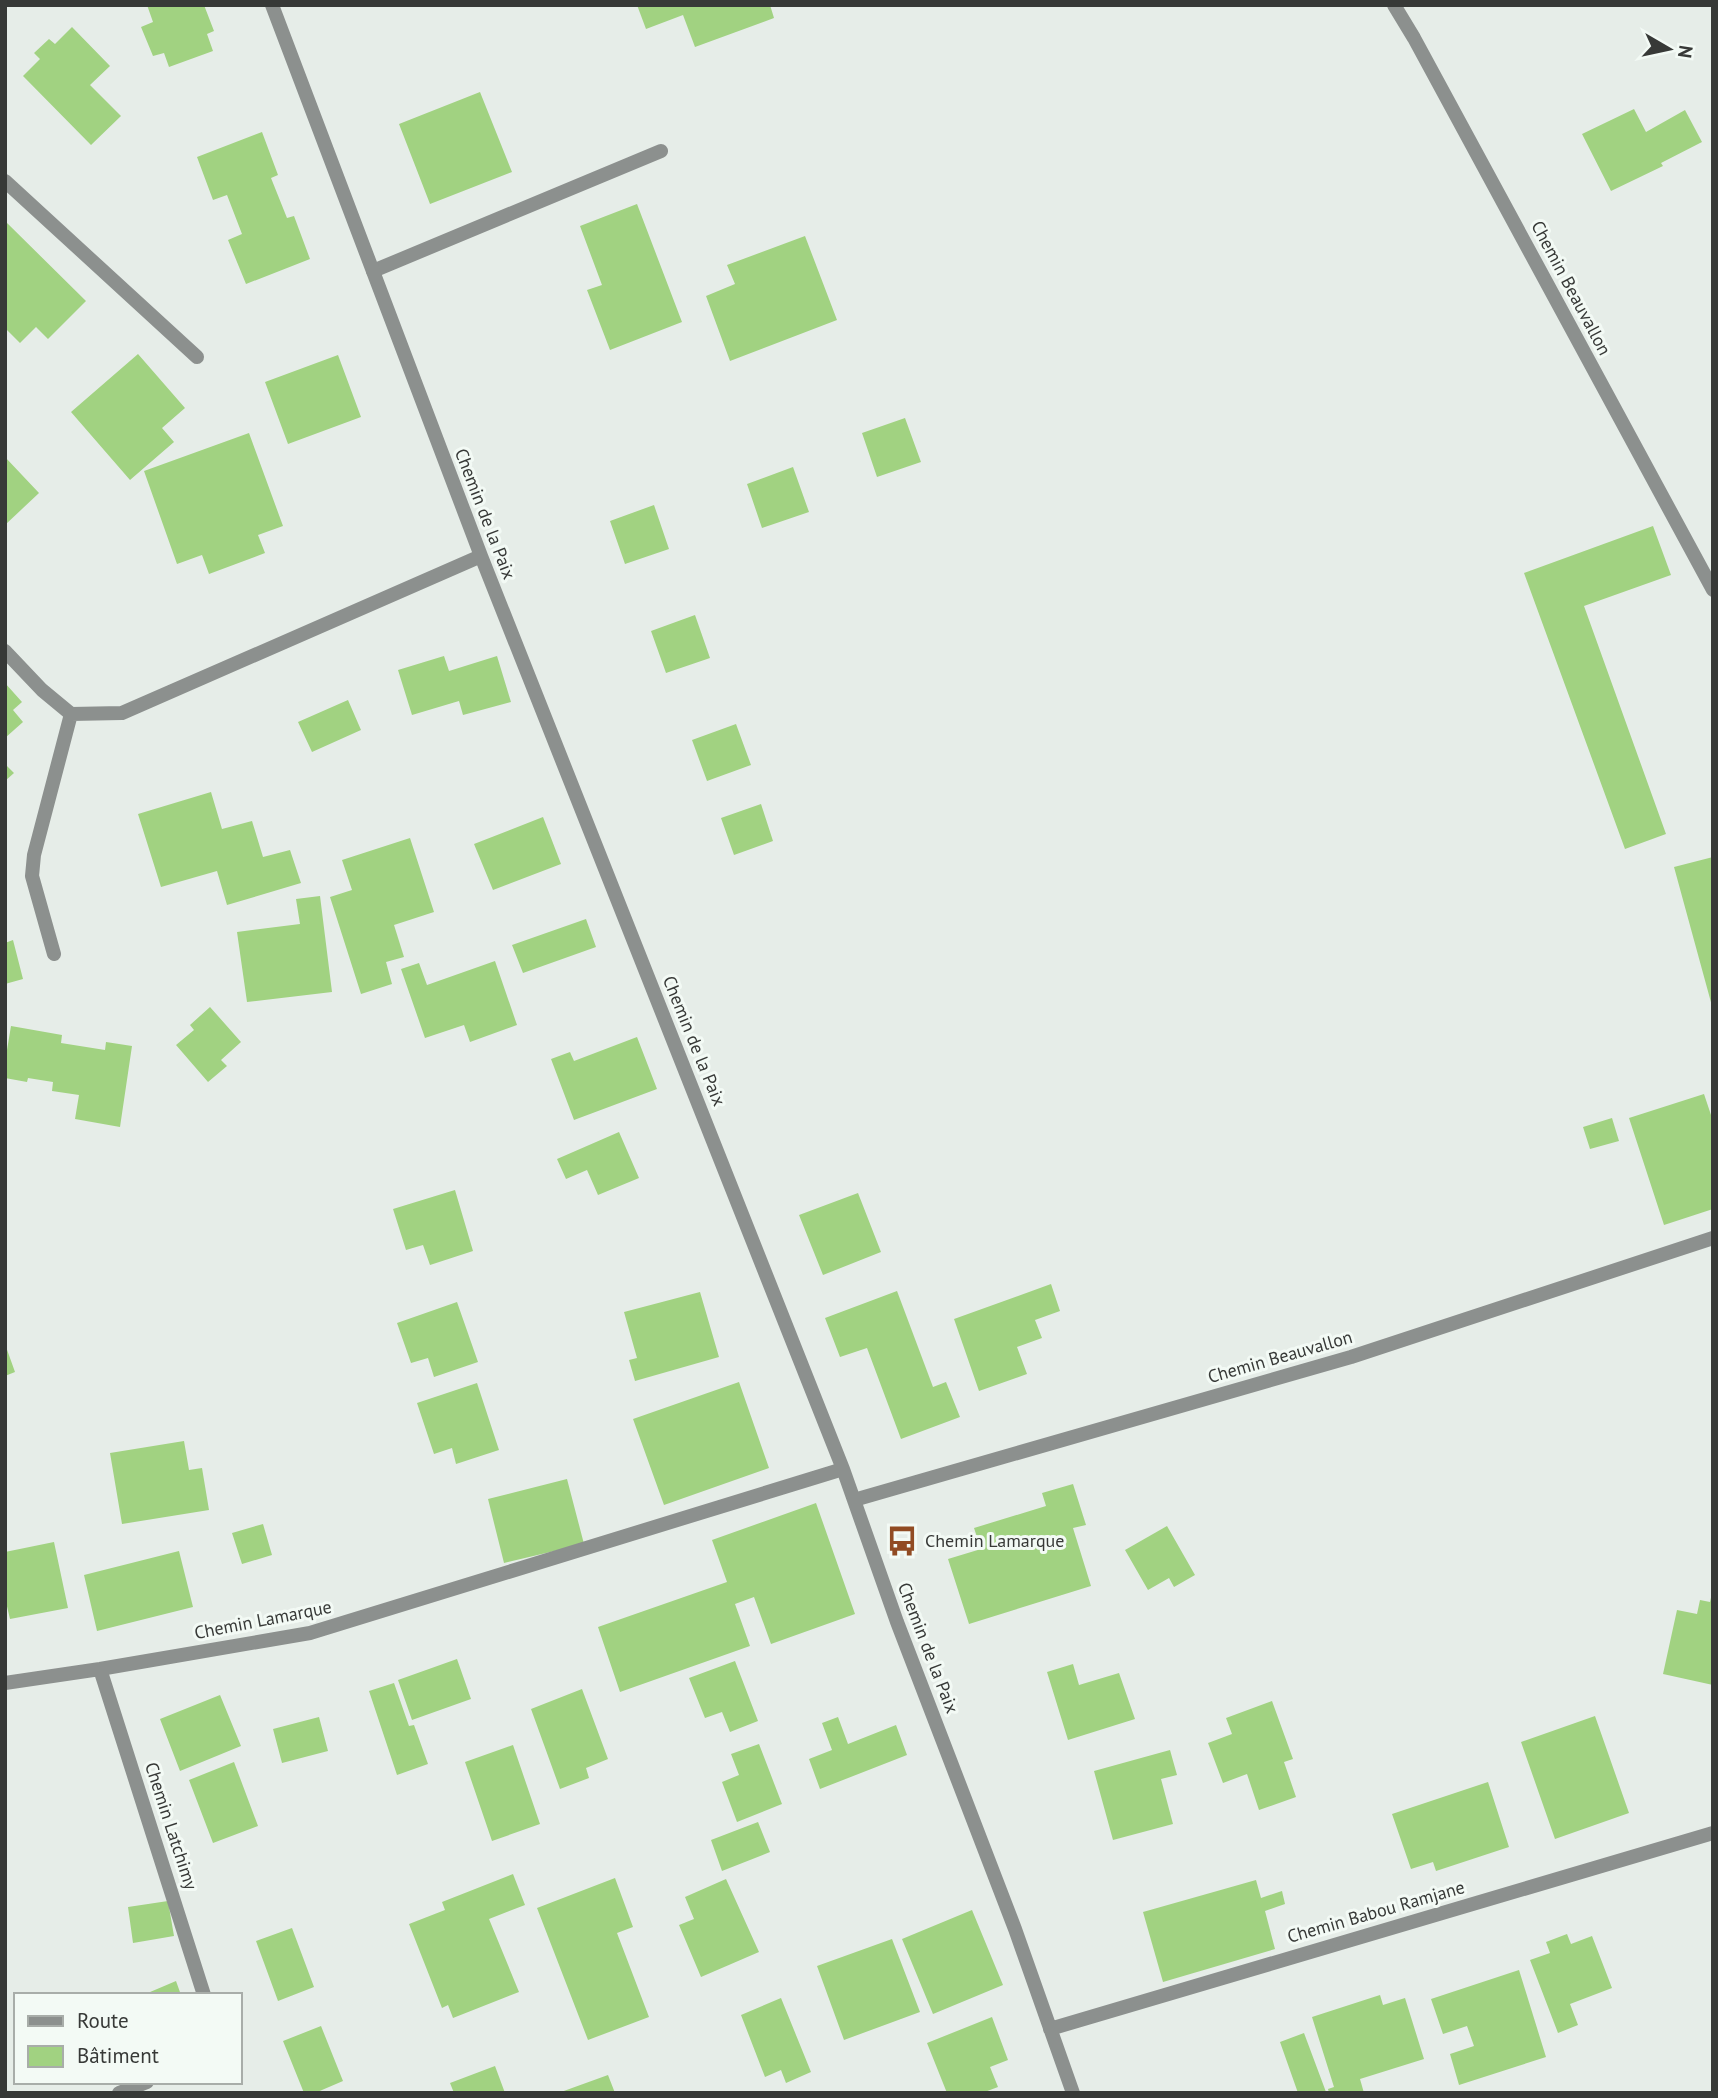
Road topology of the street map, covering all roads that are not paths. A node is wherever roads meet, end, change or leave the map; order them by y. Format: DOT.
graph roads {
  1 [pos="272,5"];
  2 [pos="1394,5"];
  3 [pos="661,151"];
  4 [pos="5,181"];
  5 [pos="373,271"];
  6 [pos="197,357"];
  7 [pos="481,556"];
  8 [pos="1713,590"];
  9 [pos="5,651"];
  10 [pos="71,714"];
  11 [pos="54,954"];
  12 [pos="1713,1238"];
  13 [pos="843,1469"];
  14 [pos="854,1500"];
  15 [pos="100,1669"];
  16 [pos="5,1683"];
  17 [pos="1713,1833"];
  18 [pos="203,1993"];
  19 [pos="1050,2029"];
  20 [pos="142,2084"];
  21 [pos="1071,2092"];
  22 [pos="119,2093"];
  1 -- 5 [label="street, Chemin de la Paix"];
  2 -- 8 [label="street, Chemin Beauvallon"];
  3 -- 5 [label="street"];
  4 -- 6 [label="street"];
  5 -- 7 [label="street, Chemin de la Paix"];
  7 -- 10 [label="street"];
  7 -- 13 [label="street, Chemin de la Paix"];
  9 -- 10 [label="street"];
  10 -- 11 [label="street"];
  12 -- 14 [label="street, Chemin Beauvallon"];
  13 -- 14 [label="street, Chemin de la Paix"];
  13 -- 15 [label="street, Chemin Lamarque"];
  14 -- 19 [label="street, Chemin de la Paix"];
  15 -- 16 [label="street, Chemin Lamarque"];
  15 -- 18 [label="street, Chemin Latchimy"];
  17 -- 19 [label="street, Chemin Babou Ramjane"];
  19 -- 21 [label="street, Chemin de la Paix"];
  20 -- 22 [label="street"];
}
